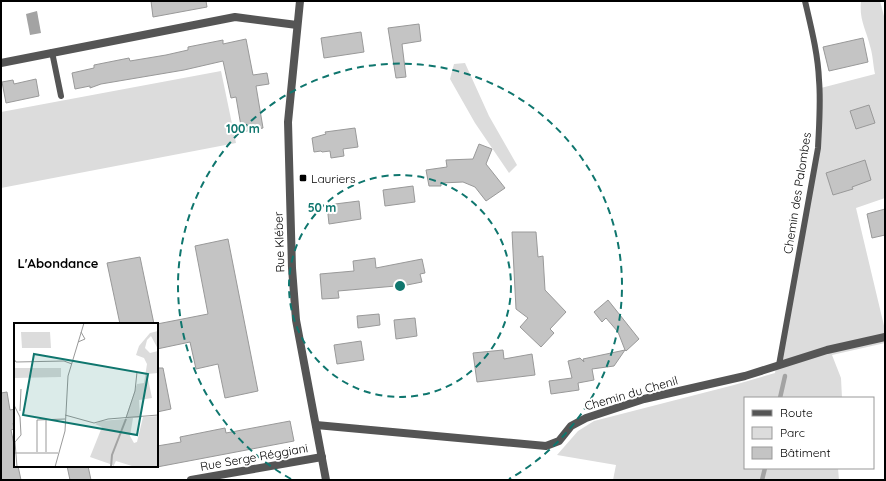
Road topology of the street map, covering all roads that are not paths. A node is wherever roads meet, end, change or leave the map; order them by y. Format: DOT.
graph roads {
  1 [pos="300,1"];
  2 [pos="805,1"];
  3 [pos="297,25"];
  4 [pos="52,52"];
  5 [pos="1,63"];
  6 [pos="61,96"];
  7 [pos="885,337"];
  8 [pos="780,365"];
  9 [pos="316,425"];
  10 [pos="322,457"];
  11 [pos="191,480"];
  12 [pos="326,480"];
  1 -- 3 [label="street, Rue Kléber"];
  2 -- 8 [label="lane, Chemin des Palombes"];
  3 -- 4 [label="street"];
  3 -- 9 [label="street, Rue Kléber"];
  4 -- 5 [label="street"];
  4 -- 6 [label="lane"];
  7 -- 8 [label="street, Chemin du Chenil"];
  8 -- 9 [label="street, Chemin du Chenil"];
  9 -- 10 [label="street, Rue Kléber"];
  10 -- 11 [label="street, Rue Serge Réggiani"];
  10 -- 12 [label="street, Rue Kléber"];
}
